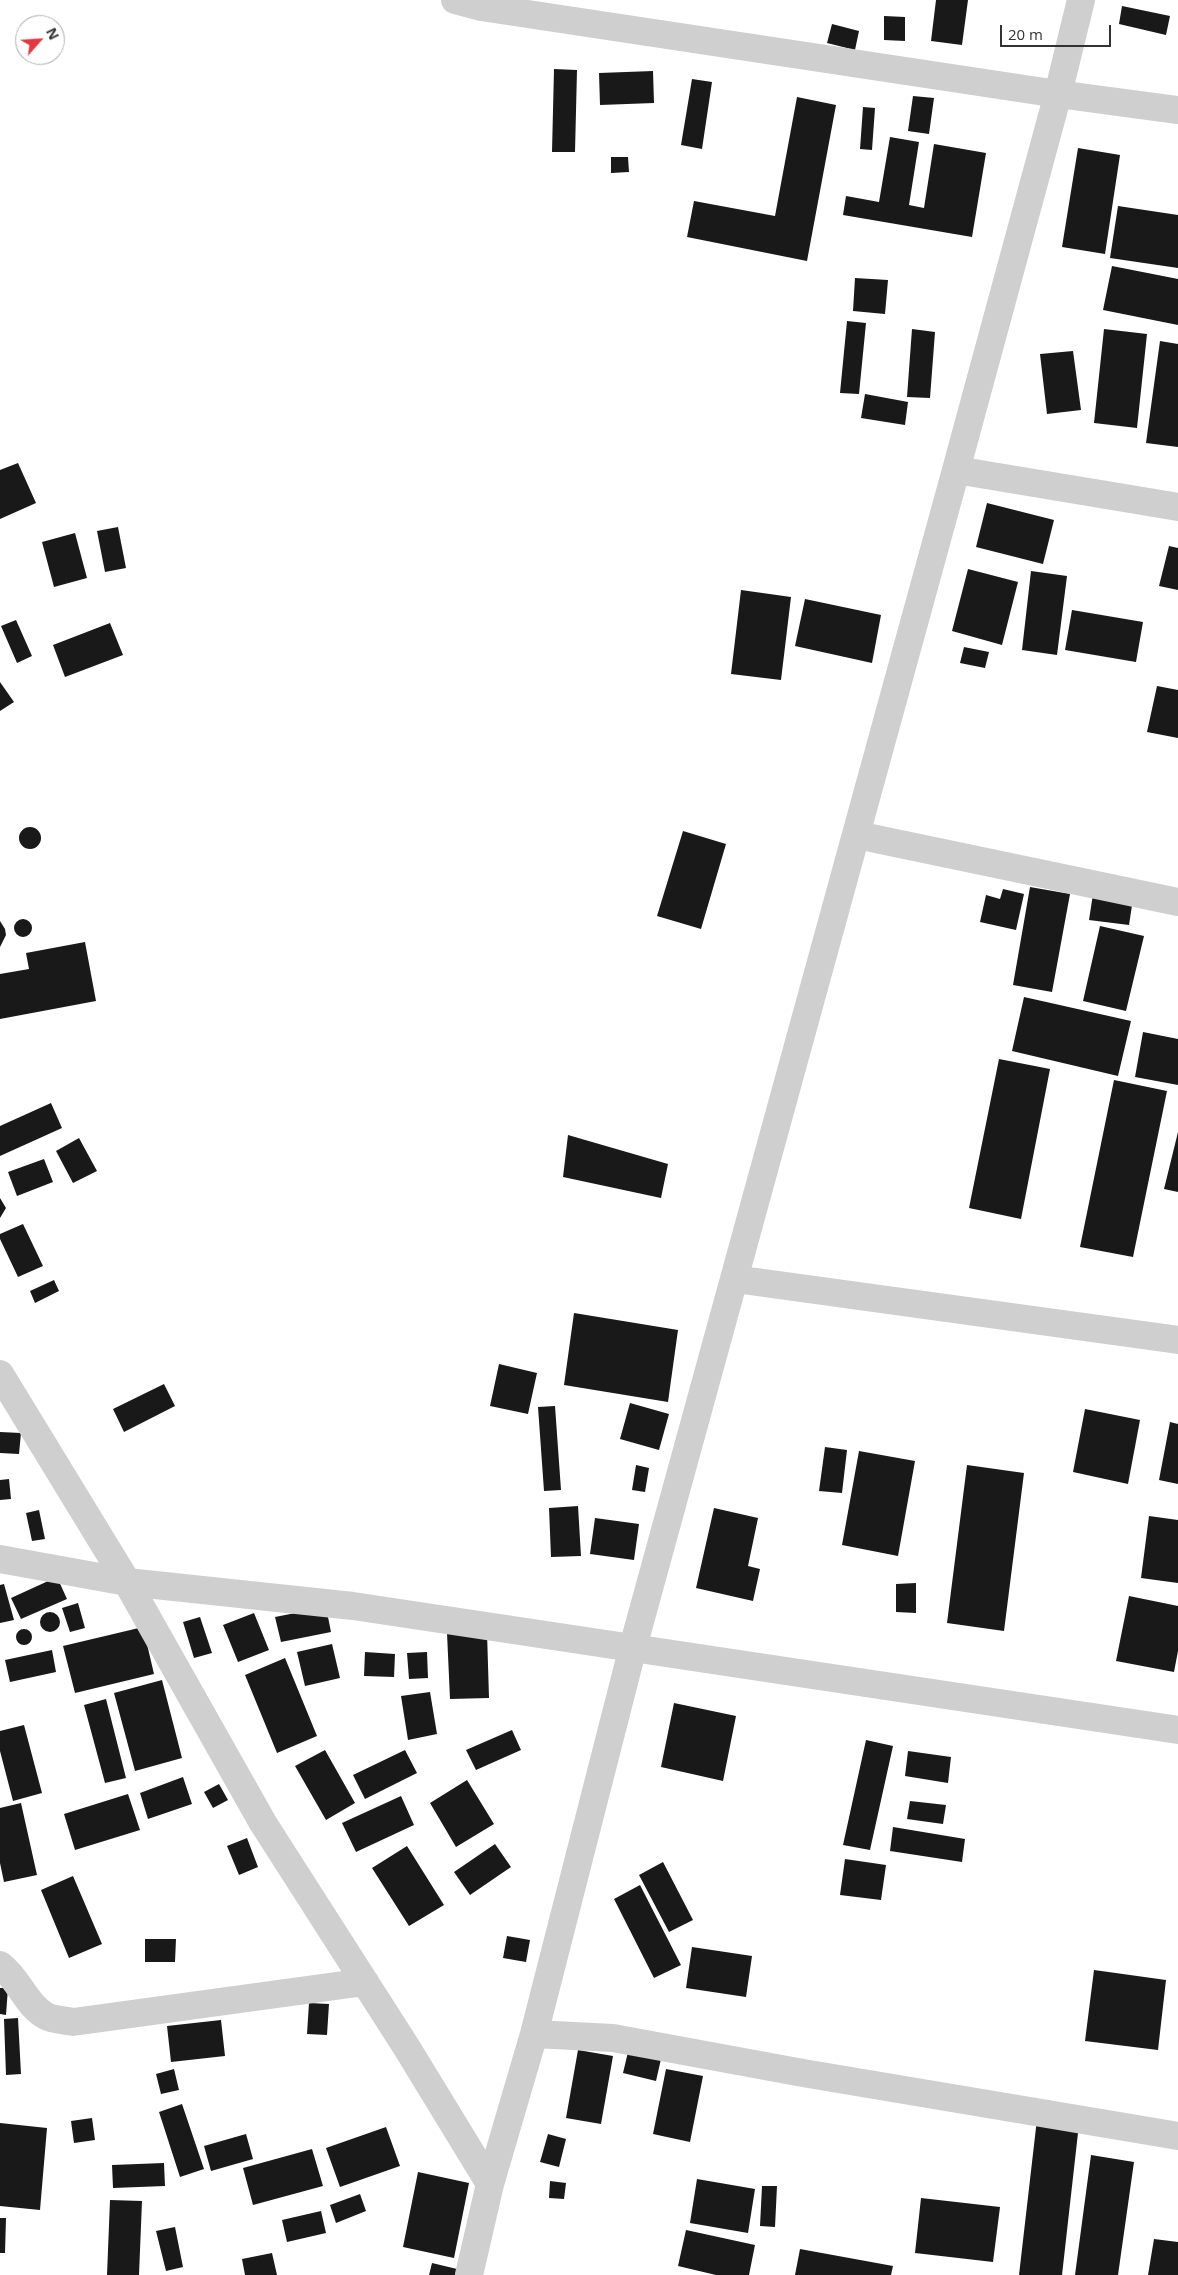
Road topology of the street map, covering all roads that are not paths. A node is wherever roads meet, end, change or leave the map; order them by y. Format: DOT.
graph roads {
  1 [pos="455,0"];
  2 [pos="1081,0"];
  3 [pos="1058,94"];
  4 [pos="1178,110"];
  5 [pos="956,470"];
  6 [pos="1178,508"];
  7 [pos="857,835"];
  8 [pos="1178,902"];
  9 [pos="735,1279"];
  10 [pos="1178,1340"];
  11 [pos="0,1374"];
  12 [pos="0,1559"];
  13 [pos="127,1582"];
  14 [pos="633,1647"];
  15 [pos="1178,1730"];
  16 [pos="0,1965"];
  17 [pos="365,1982"];
  18 [pos="534,2034"];
  19 [pos="1178,2136"];
  20 [pos="490,2184"];
  21 [pos="469,2275"];
  1 -- 3 [label="street"];
  2 -- 3 [label="street"];
  3 -- 4 [label="street"];
  3 -- 5 [label="street"];
  5 -- 6 [label="street"];
  5 -- 7 [label="street"];
  7 -- 8 [label="street"];
  7 -- 9 [label="street"];
  9 -- 10 [label="street"];
  9 -- 14 [label="street"];
  11 -- 13 [label="street"];
  12 -- 13 [label="street"];
  13 -- 14 [label="street"];
  13 -- 17 [label="street"];
  14 -- 15 [label="street"];
  14 -- 18 [label="street"];
  16 -- 17 [label="street"];
  17 -- 20 [label="street"];
  18 -- 19 [label="street"];
  18 -- 20 [label="street"];
  20 -- 21 [label="street"];
}
